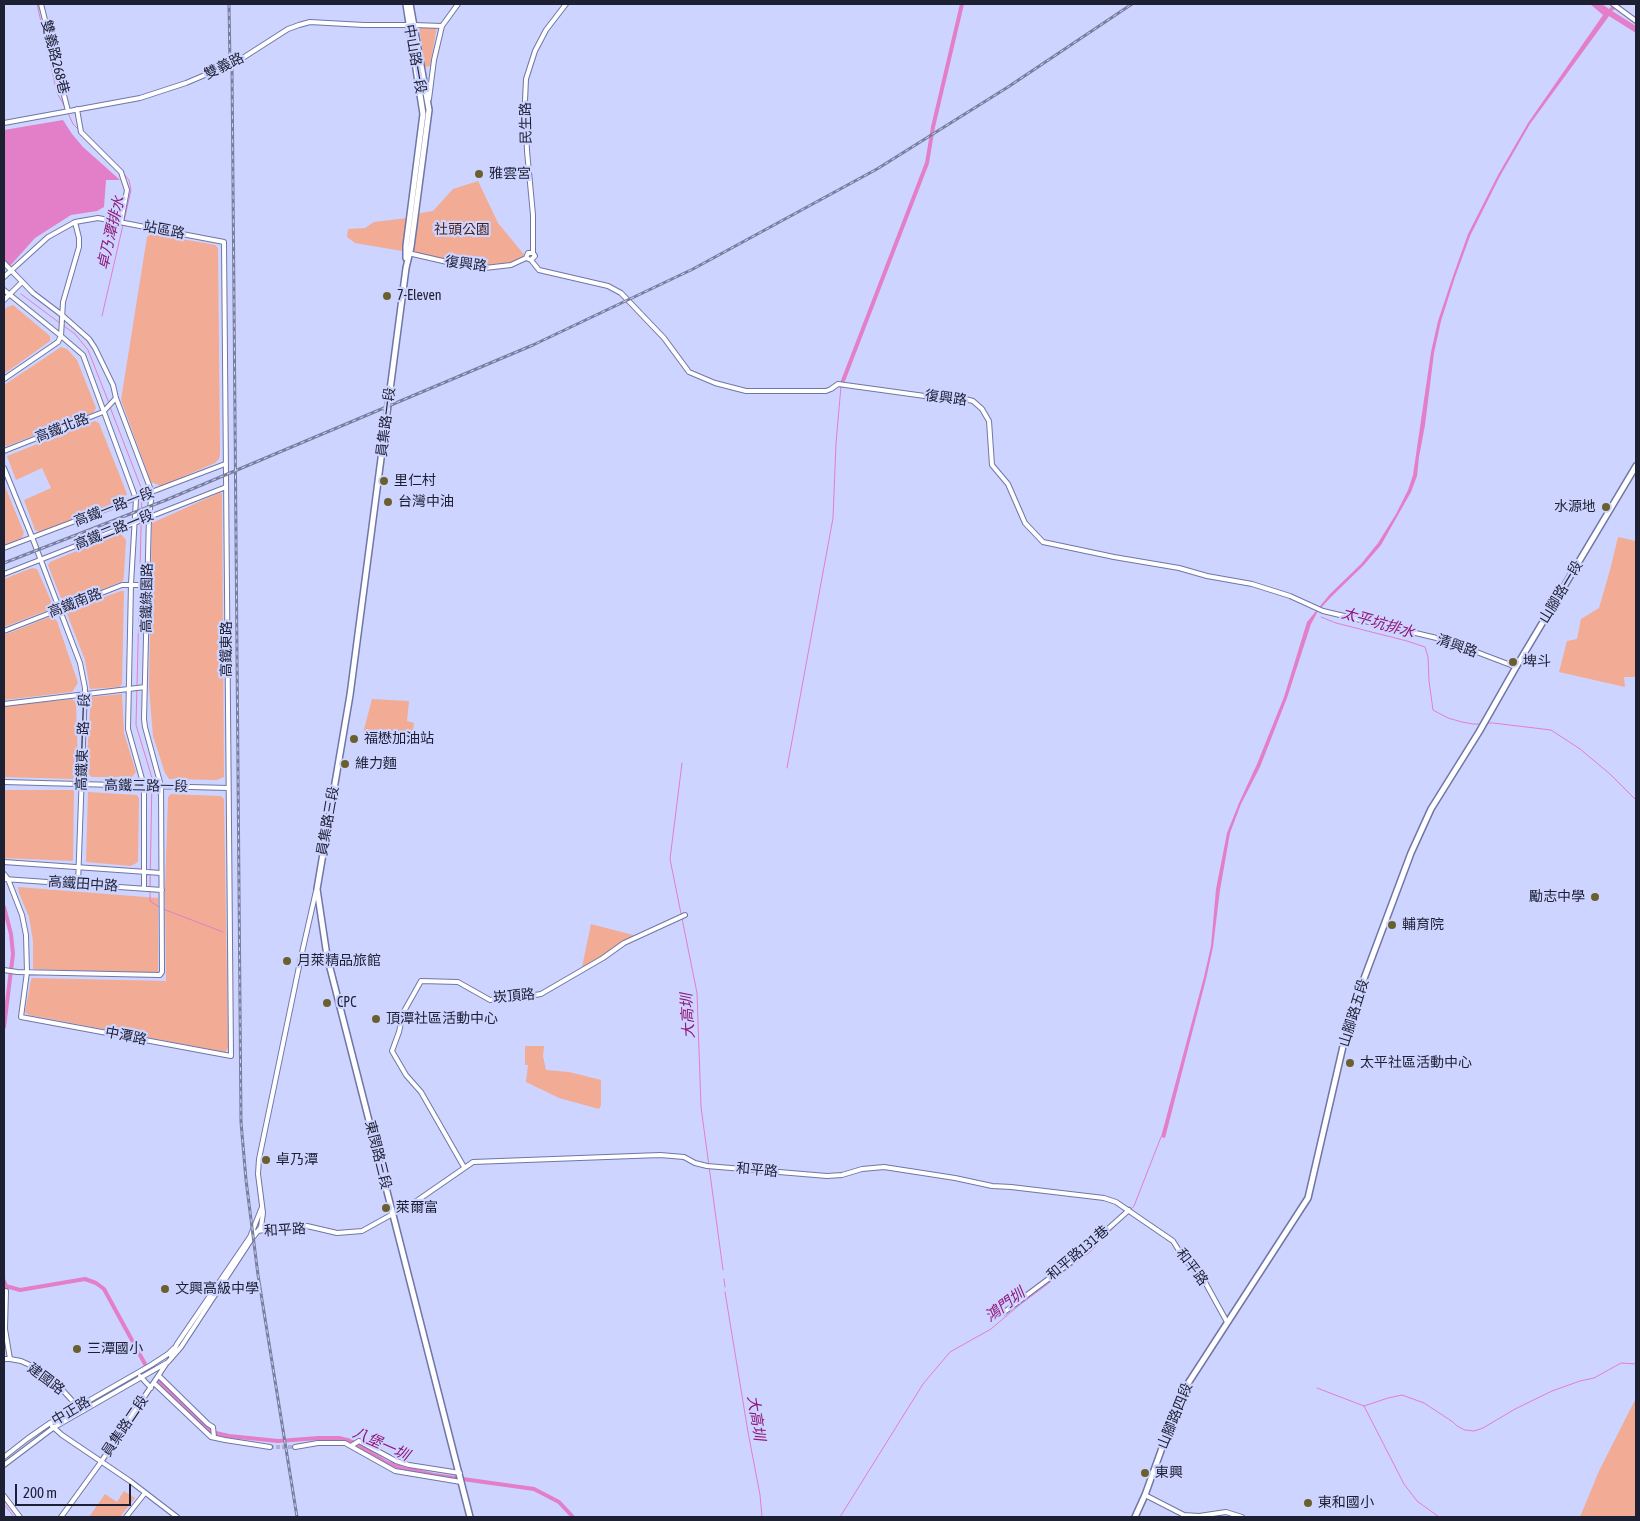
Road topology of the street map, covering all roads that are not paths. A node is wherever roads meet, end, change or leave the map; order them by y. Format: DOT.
graph roads {
  1 [pos="41,4"];
  2 [pos="406,4"];
  3 [pos="410,4"];
  4 [pos="458,4"];
  5 [pos="566,4"];
  6 [pos="1613,4"];
  7 [pos="1636,21"];
  8 [pos="412,25"];
  9 [pos="442,26"];
  10 [pos="76,110"];
  11 [pos="429,110"];
  12 [pos="66,112"];
  13 [pos="424,114"];
  14 [pos="4,123"];
  15 [pos="75,222"];
  16 [pos="123,222"];
  17 [pos="224,242"];
  18 [pos="407,253"];
  19 [pos="533,253"];
  20 [pos="526,258"];
  21 [pos="531,260"];
  22 [pos="4,263"];
  23 [pos="11,270"];
  24 [pos="4,277"];
  25 [pos="22,282"];
  26 [pos="4,290"];
  27 [pos="10,295"];
  28 [pos="4,300"];
  29 [pos="62,315"];
  30 [pos="61,336"];
  31 [pos="4,379"];
  32 [pos="116,398"];
  33 [pos="103,412"];
  34 [pos="4,451"];
  35 [pos="225,464"];
  36 [pos="1636,466"];
  37 [pos="4,468"];
  38 [pos="226,487"];
  39 [pos="152,493"];
  40 [pos="136,499"];
  41 [pos="149,516"];
  42 [pos="133,523"];
  43 [pos="32,538"];
  44 [pos="4,548"];
  45 [pos="40,560"];
  46 [pos="4,574"];
  47 [pos="130,584"];
  48 [pos="147,585"];
  49 [pos="1309,606"];
  50 [pos="59,609"];
  51 [pos="4,631"];
  52 [pos="1516,667"];
  53 [pos="145,687"];
  54 [pos="128,689"];
  55 [pos="84,695"];
  56 [pos="350,695"];
  57 [pos="4,704"];
  58 [pos="1487,720"];
  59 [pos="4,782"];
  60 [pos="81,784"];
  61 [pos="144,786"];
  62 [pos="161,786"];
  63 [pos="228,788"];
  64 [pos="4,862"];
  65 [pos="79,867"];
  66 [pos="144,872"];
  67 [pos="161,873"];
  68 [pos="4,874"];
  69 [pos="6,879"];
  70 [pos="78,884"];
  71 [pos="144,888"];
  72 [pos="317,889"];
  73 [pos="162,890"];
  74 [pos="685,915"];
  75 [pos="4,970"];
  76 [pos="27,972"];
  77 [pos="231,1056"];
  78 [pos="464,1167"];
  79 [pos="262,1207"];
  80 [pos="1130,1210"];
  81 [pos="392,1215"];
  82 [pos="258,1232"];
  83 [pos="250,1236"];
  84 [pos="6,1291"];
  85 [pos="1003,1312"];
  86 [pos="1227,1322"];
  87 [pos="177,1344"];
  88 [pos="4,1359"];
  89 [pos="10,1359"];
  90 [pos="168,1362"];
  91 [pos="153,1367"];
  92 [pos="140,1376"];
  93 [pos="158,1376"];
  94 [pos="154,1383"];
  95 [pos="151,1388"];
  96 [pos="77,1407"];
  97 [pos="81,1411"];
  98 [pos="51,1425"];
  99 [pos="214,1437"];
  100 [pos="351,1446"];
  101 [pos="270,1447"];
  102 [pos="295,1447"];
  103 [pos="4,1457"];
  104 [pos="101,1462"];
  105 [pos="4,1465"];
  106 [pos="460,1478"];
  107 [pos="145,1493"];
  108 [pos="1145,1495"];
  109 [pos="4,1496"];
  110 [pos="20,1517"];
  111 [pos="62,1517"];
  112 [pos="126,1517"];
  113 [pos="177,1517"];
  114 [pos="470,1517"];
  115 [pos="1135,1517"];
  116 [pos="1242,1517"];
  1 -- 12 [label="street, 雙義路268巷"];
  2 -- 8 [label="main road, 中山路一段"];
  3 -- 8 [label="main road, 中山路一段"];
  4 -- 9 [label="street, 員集路一段"];
  5 -- 19 [label="street, 民生路"];
  6 -- 7 [label="street"];
  8 -- 9 [label="street, 雙義路"];
  8 -- 10 [label="street, 雙義路"];
  8 -- 11 [label="main road, 中山路一段"];
  8 -- 13 [label="main road, 中山路一段"];
  9 -- 11 [label="street, 員集路一段"];
  10 -- 12 [label="street, 雙義路"];
  10 -- 16 [label="street"];
  11 -- 13 [label="street"];
  11 -- 18 [label="main road, 員集路一段"];
  12 -- 14 [label="street, 雙義路"];
  13 -- 18 [label="main road, 員集路一段"];
  15 -- 16 [label="street, 站區路"];
  15 -- 23 [label="street, 站區路"];
  15 -- 29 [label="street"];
  16 -- 17 [label="street, 站區路"];
  17 -- 35 [label="street, 高鐵東路"];
  18 -- 20 [label="street, 復興路"];
  18 -- 56 [label="main road, 員集路一段"];
  19 -- 20 [label="street, 復興路"];
  19 -- 21 [label="street, 民生路"];
  20 -- 21 [label="street, 復興路"];
  21 -- 49 [label="street, 復興路"];
  22 -- 23 [label="street, 高鐵綠園路"];
  23 -- 24 [label="street, 站區路"];
  23 -- 25 [label="street, 高鐵綠園路"];
  25 -- 27 [label="street"];
  25 -- 29 [label="street, 高鐵綠園路"];
  26 -- 27 [label="street, 高鐵綠園路"];
  27 -- 28 [label="street"];
  27 -- 30 [label="street, 高鐵綠園路"];
  29 -- 30 [label="street"];
  29 -- 32 [label="street, 高鐵綠園路"];
  30 -- 31 [label="street"];
  30 -- 33 [label="street, 高鐵綠園路"];
  32 -- 33 [label="street, 高鐵北路"];
  32 -- 39 [label="street, 高鐵綠園路"];
  33 -- 34 [label="street, 高鐵北路"];
  33 -- 40 [label="street, 高鐵綠園路"];
  35 -- 38 [label="street, 高鐵東路"];
  35 -- 39 [label="street, 高鐵一路一段"];
  36 -- 52 [label="main road, 山腳路一段"];
  37 -- 43 [label="street, 高鐵東一路一段"];
  38 -- 41 [label="street, 高鐵二路一段"];
  38 -- 63 [label="street, 高鐵東路"];
  39 -- 40 [label="street, 高鐵一路一段"];
  39 -- 41 [label="street, 高鐵綠園路"];
  40 -- 42 [label="street, 高鐵綠園路"];
  40 -- 43 [label="street, 高鐵一路一段"];
  41 -- 42 [label="street, 高鐵二路一段"];
  41 -- 48 [label="street, 高鐵綠園路"];
  42 -- 45 [label="street, 高鐵二路一段"];
  42 -- 47 [label="street, 高鐵綠園路"];
  43 -- 44 [label="street, 高鐵一路一段"];
  43 -- 45 [label="street, 高鐵東一路一段"];
  45 -- 46 [label="street, 高鐵二路一段"];
  45 -- 50 [label="street, 高鐵東一路一段"];
  47 -- 48 [label="street, 高鐵南路"];
  47 -- 50 [label="street, 高鐵南路"];
  47 -- 54 [label="street, 高鐵綠園路"];
  48 -- 53 [label="street, 高鐵綠園路"];
  49 -- 52 [label="street, 清興路"];
  50 -- 51 [label="street, 高鐵南路"];
  50 -- 55 [label="street, 高鐵東一路一段"];
  52 -- 58 [label="main road, 山腳路一段"];
  53 -- 54 [label="street"];
  53 -- 62 [label="street, 高鐵綠園路"];
  54 -- 55 [label="street"];
  54 -- 61 [label="street, 高鐵綠園路"];
  55 -- 57 [label="street"];
  55 -- 60 [label="street, 高鐵東一路一段"];
  56 -- 72 [label="main road, 員集路三段"];
  58 -- 86 [label="main road, 山腳路五段"];
  59 -- 60 [label="street, 高鐵三路一段"];
  60 -- 61 [label="street, 高鐵三路一段"];
  60 -- 65 [label="street, 高鐵東一路一段"];
  61 -- 62 [label="street, 高鐵三路一段"];
  61 -- 66 [label="street, 高鐵綠園路"];
  62 -- 63 [label="street, 高鐵三路一段"];
  62 -- 67 [label="street, 高鐵綠園路"];
  63 -- 77 [label="street, 高鐵東路"];
  64 -- 65 [label="street, 高鐵田中路"];
  65 -- 66 [label="street, 高鐵田中路"];
  65 -- 70 [label="street, 高鐵東一路一段"];
  66 -- 67 [label="street, 高鐵田中路"];
  66 -- 71 [label="street, 高鐵綠園路"];
  67 -- 73 [label="street, 高鐵綠園路"];
  68 -- 69 [label="street"];
  69 -- 70 [label="street, 高鐵田中路"];
  69 -- 76 [label="street"];
  70 -- 71 [label="street, 高鐵田中路"];
  71 -- 73 [label="street, 高鐵田中路"];
  72 -- 79 [label="street"];
  72 -- 81 [label="main road, 東閔路三段"];
  73 -- 76 [label="street, 高鐵綠園路"];
  74 -- 78 [label="street, 崁頂路"];
  75 -- 76 [label="street"];
  76 -- 77 [label="street, 中潭路"];
  78 -- 80 [label="street, 和平路"];
  78 -- 81 [label="street, 和平路"];
  79 -- 82 [label="street"];
  79 -- 83 [label="street"];
  80 -- 85 [label="street, 和平路131巷"];
  80 -- 86 [label="street, 和平路"];
  81 -- 82 [label="street, 和平路"];
  81 -- 106 [label="main road, 東閔路三段"];
  82 -- 83 [label="street, 和平路"];
  82 -- 90 [label="street"];
  83 -- 87 [label="street"];
  84 -- 89 [label="street"];
  86 -- 108 [label="main road, 山腳路四段"];
  87 -- 90 [label="street"];
  87 -- 91 [label="street"];
  88 -- 89 [label="street, 建國路"];
  89 -- 96 [label="street, 建國路"];
  90 -- 91 [label="street"];
  90 -- 93 [label="street"];
  91 -- 92 [label="street, 中正路"];
  91 -- 96 [label="street, 中正路"];
  92 -- 95 [label="street"];
  92 -- 97 [label="street, 中正路"];
  93 -- 94 [label="street, 員集路二段"];
  93 -- 99 [label="street"];
  94 -- 95 [label="street, 員集路二段"];
  94 -- 99 [label="street"];
  95 -- 104 [label="street, 員集路二段"];
  96 -- 97 [label="street, 建國路"];
  96 -- 98 [label="street, 中正路"];
  97 -- 98 [label="street, 中正路"];
  98 -- 103 [label="street, 中正路"];
  98 -- 104 [label="street"];
  98 -- 105 [label="street, 中正路"];
  99 -- 101 [label="street"];
  100 -- 102 [label="street"];
  100 -- 106 [label="street"];
  100 -- 106 [label="street"];
  104 -- 107 [label="street"];
  104 -- 111 [label="street, 員集路二段"];
  106 -- 114 [label="main road, 東閔路三段"];
  107 -- 112 [label="street"];
  107 -- 113 [label="street"];
  108 -- 115 [label="main road, 山腳路四段"];
  108 -- 116 [label="street"];
  109 -- 110 [label="street"];
}
